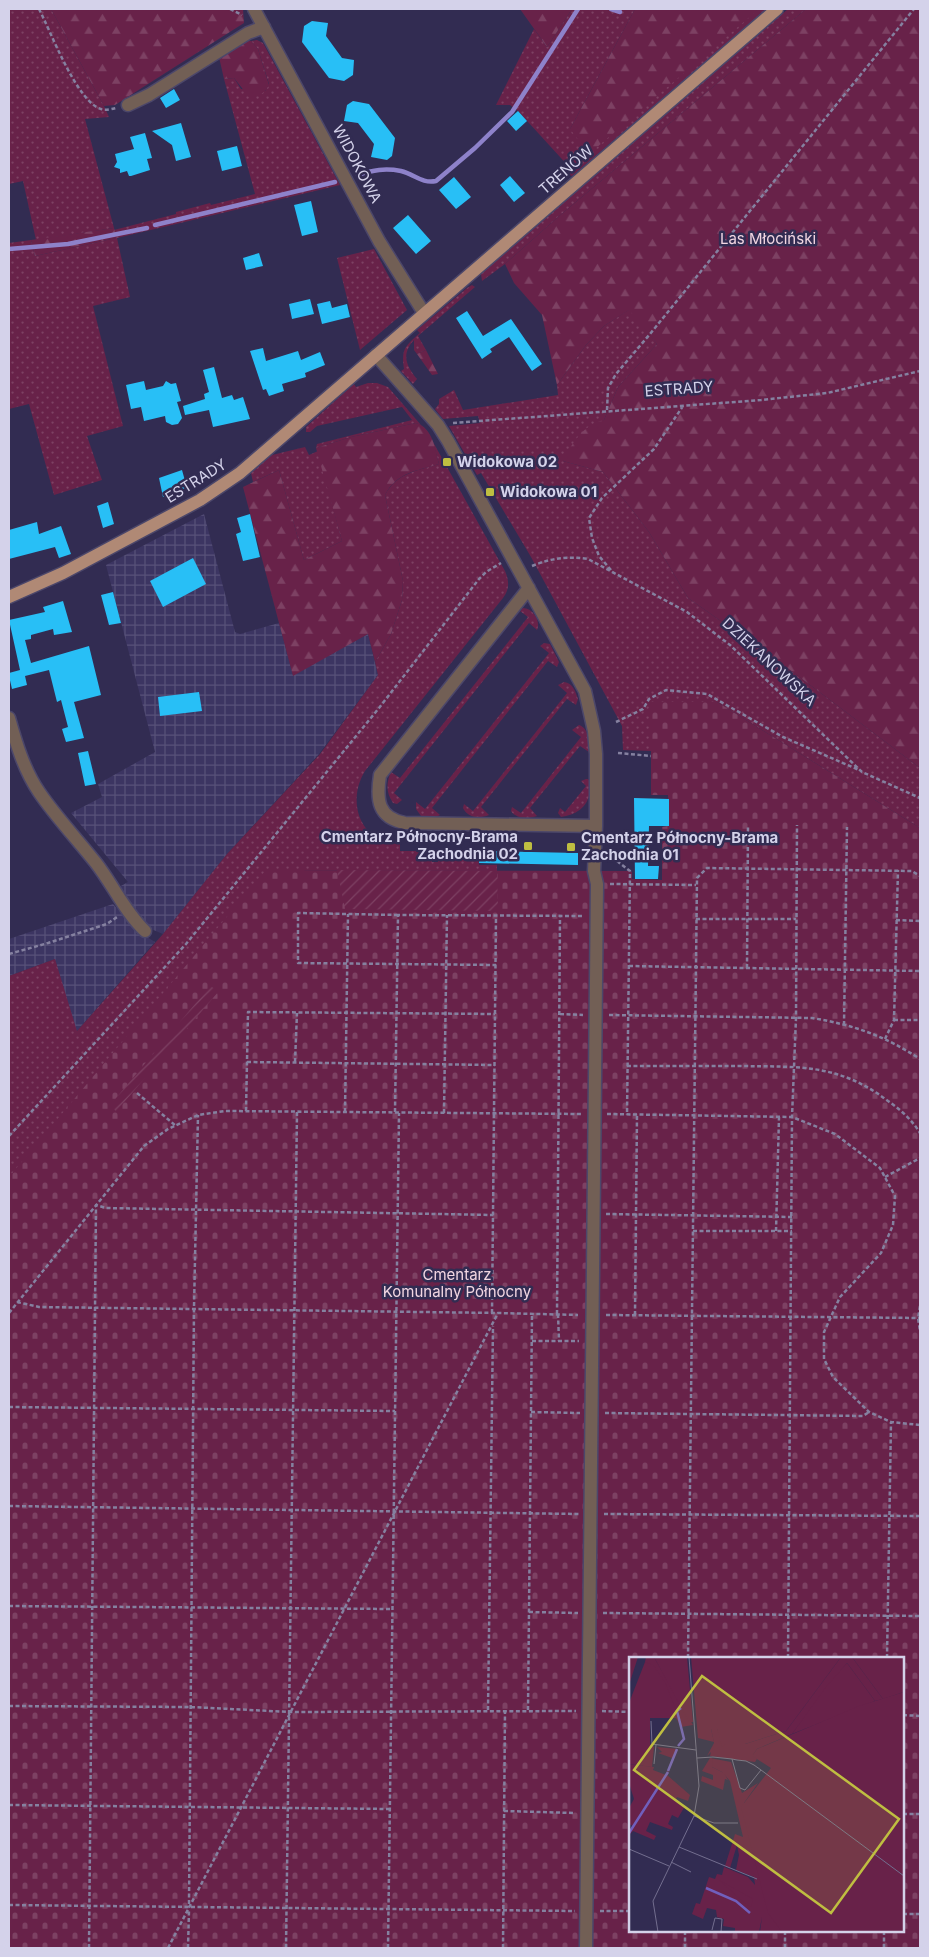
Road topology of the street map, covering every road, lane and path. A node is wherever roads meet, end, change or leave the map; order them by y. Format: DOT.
graph roads {
  1 [pos="39,9"];
  2 [pos="254,9"];
  3 [pos="777,9"];
  4 [pos="914,9"];
  5 [pos="264,27"];
  6 [pos="128,105"];
  7 [pos="424,314"];
  8 [pos="376,355"];
  9 [pos="920,371"];
  10 [pos="683,405"];
  11 [pos="607,410"];
  12 [pos="438,425"];
  13 [pos="503,562"];
  14 [pos="531,566"];
  15 [pos="612,571"];
  16 [pos="528,588"];
  17 [pos="9,597"];
  18 [pos="9,718"];
  19 [pos="616,722"];
  20 [pos="618,753"];
  21 [pos="651,756"];
  22 [pos="862,772"];
  23 [pos="920,798"];
  24 [pos="748,825"];
  25 [pos="797,825"];
  26 [pos="596,826"];
  27 [pos="847,827"];
  28 [pos="618,861"];
  29 [pos="747,869"];
  30 [pos="797,869"];
  31 [pos="846,870"];
  32 [pos="898,870"];
  33 [pos="920,876"];
  34 [pos="596,878"];
  35 [pos="630,884"];
  36 [pos="696,885"];
  37 [pos="124,905"];
  38 [pos="348,914"];
  39 [pos="398,915"];
  40 [pos="447,915"];
  41 [pos="496,916"];
  42 [pos="560,916"];
  43 [pos="597,916"];
  44 [pos="696,919"];
  45 [pos="747,919"];
  46 [pos="796,919"];
  47 [pos="896,920"];
  48 [pos="920,921"];
  49 [pos="145,931"];
  50 [pos="9,954"];
  51 [pos="347,963"];
  52 [pos="397,964"];
  53 [pos="446,964"];
  54 [pos="496,965"];
  55 [pos="629,966"];
  56 [pos="695,967"];
  57 [pos="747,968"];
  58 [pos="796,969"];
  59 [pos="845,970"];
  60 [pos="894,971"];
  61 [pos="920,971"];
  62 [pos="297,1013"];
  63 [pos="346,1013"];
  64 [pos="397,1014"];
  65 [pos="445,1014"];
  66 [pos="496,1014"];
  67 [pos="560,1014"];
  68 [pos="596,1015"];
  69 [pos="628,1015"];
  70 [pos="696,1016"];
  71 [pos="796,1018"];
  72 [pos="894,1020"];
  73 [pos="920,1020"];
  74 [pos="844,1025"];
  75 [pos="885,1039"];
  76 [pos="920,1059"];
  77 [pos="247,1062"];
  78 [pos="295,1062"];
  79 [pos="346,1063"];
  80 [pos="396,1064"];
  81 [pos="444,1064"];
  82 [pos="495,1065"];
  83 [pos="627,1066"];
  84 [pos="695,1066"];
  85 [pos="794,1067"];
  86 [pos="137,1093"];
  87 [pos="246,1111"];
  88 [pos="297,1112"];
  89 [pos="345,1112"];
  90 [pos="397,1113"];
  91 [pos="444,1113"];
  92 [pos="495,1113"];
  93 [pos="560,1114"];
  94 [pos="596,1114"];
  95 [pos="627,1114"];
  96 [pos="198,1115"];
  97 [pos="637,1115"];
  98 [pos="694,1116"];
  99 [pos="779,1117"];
  100 [pos="792,1117"];
  101 [pos="176,1126"];
  102 [pos="920,1133"];
  103 [pos="9,1136"];
  104 [pos="920,1158"];
  105 [pos="885,1177"];
  106 [pos="96,1205"];
  107 [pos="197,1210"];
  108 [pos="296,1212"];
  109 [pos="398,1213"];
  110 [pos="594,1214"];
  111 [pos="493,1215"];
  112 [pos="636,1215"];
  113 [pos="693,1215"];
  114 [pos="777,1217"];
  115 [pos="792,1217"];
  116 [pos="693,1230"];
  117 [pos="776,1231"];
  118 [pos="792,1231"];
  119 [pos="17,1302"];
  120 [pos="920,1306"];
  121 [pos="96,1307"];
  122 [pos="194,1308"];
  123 [pos="295,1311"];
  124 [pos="397,1312"];
  125 [pos="9,1313"];
  126 [pos="492,1313"];
  127 [pos="498,1313"];
  128 [pos="532,1314"];
  129 [pos="558,1314"];
  130 [pos="593,1315"];
  131 [pos="635,1315"];
  132 [pos="692,1315"];
  133 [pos="831,1316"];
  134 [pos="791,1317"];
  135 [pos="919,1318"];
  136 [pos="493,1324"];
  137 [pos="920,1331"];
  138 [pos="532,1341"];
  139 [pos="559,1341"];
  140 [pos="593,1342"];
  141 [pos="9,1407"];
  142 [pos="94,1408"];
  143 [pos="194,1409"];
  144 [pos="294,1410"];
  145 [pos="395,1412"];
  146 [pos="531,1412"];
  147 [pos="868,1412"];
  148 [pos="592,1413"];
  149 [pos="691,1414"];
  150 [pos="790,1416"];
  151 [pos="891,1422"];
  152 [pos="920,1425"];
  153 [pos="9,1506"];
  154 [pos="93,1507"];
  155 [pos="193,1509"];
  156 [pos="293,1510"];
  157 [pos="394,1512"];
  158 [pos="490,1512"];
  159 [pos="531,1513"];
  160 [pos="590,1514"];
  161 [pos="690,1515"];
  162 [pos="790,1516"];
  163 [pos="890,1516"];
  164 [pos="920,1516"];
  165 [pos="9,1606"];
  166 [pos="92,1607"];
  167 [pos="192,1608"];
  168 [pos="291,1608"];
  169 [pos="344,1609"];
  170 [pos="392,1609"];
  171 [pos="529,1612"];
  172 [pos="590,1613"];
  173 [pos="688,1614"];
  174 [pos="789,1614"];
  175 [pos="888,1615"];
  176 [pos="920,1616"];
  177 [pos="688,1657"];
  178 [pos="788,1657"];
  179 [pos="887,1657"];
  180 [pos="9,1706"];
  181 [pos="91,1706"];
  182 [pos="191,1707"];
  183 [pos="488,1710"];
  184 [pos="505,1710"];
  185 [pos="528,1710"];
  186 [pos="391,1711"];
  187 [pos="589,1711"];
  188 [pos="290,1712"];
  189 [pos="629,1712"];
  190 [pos="904,1715"];
  191 [pos="920,1716"];
  192 [pos="9,1805"];
  193 [pos="90,1806"];
  194 [pos="190,1807"];
  195 [pos="240,1807"];
  196 [pos="288,1808"];
  197 [pos="390,1809"];
  198 [pos="504,1811"];
  199 [pos="587,1813"];
  200 [pos="904,1814"];
  201 [pos="920,1814"];
  202 [pos="9,1905"];
  203 [pos="89,1906"];
  204 [pos="189,1907"];
  205 [pos="287,1908"];
  206 [pos="388,1909"];
  207 [pos="503,1910"];
  208 [pos="586,1911"];
  209 [pos="629,1911"];
  210 [pos="904,1914"];
  211 [pos="920,1914"];
  212 [pos="685,1932"];
  213 [pos="785,1932"];
  214 [pos="884,1932"];
  215 [pos="88,1948"];
  216 [pos="168,1948"];
  217 [pos="188,1948"];
  218 [pos="286,1948"];
  219 [pos="388,1948"];
  220 [pos="503,1948"];
  221 [pos="586,1948"];
  222 [pos="685,1948"];
  223 [pos="785,1948"];
  224 [pos="884,1948"];
  1 -- 6 [label="path"];
  2 -- 5 [label="street, WIDOKOWA"];
  3 -- 7 [label="main road, TRENÓW"];
  4 -- 11 [label="path"];
  5 -- 6 [label="street"];
  5 -- 7 [label="street, WIDOKOWA"];
  7 -- 8 [label="main road, TRENÓW"];
  8 -- 12 [label="street"];
  8 -- 17 [label="main road, ESTRADY"];
  9 -- 10 [label="path, ESTRADY"];
  10 -- 11 [label="path, ESTRADY"];
  10 -- 15 [label="path"];
  11 -- 12 [label="path, ESTRADY"];
  12 -- 16 [label="street"];
  13 -- 103 [label="path"];
  14 -- 15 [label="path, DZIEKANOWSKA"];
  15 -- 22 [label="path, DZIEKANOWSKA"];
  16 -- 26 [label="street"];
  16 -- 26 [label="street"];
  18 -- 37 [label="street"];
  19 -- 22 [label="path"];
  20 -- 21 [label="path"];
  22 -- 23 [label="path, DZIEKANOWSKA"];
  24 -- 29 [label="path"];
  25 -- 30 [label="path"];
  26 -- 34 [label="street"];
  27 -- 31 [label="path"];
  28 -- 35 [label="path"];
  29 -- 30 [label="path"];
  29 -- 36 [label="path"];
  29 -- 45 [label="path"];
  30 -- 31 [label="path"];
  30 -- 46 [label="path"];
  31 -- 32 [label="path"];
  31 -- 59 [label="path"];
  32 -- 33 [label="path"];
  32 -- 47 [label="path"];
  34 -- 35 [label="path"];
  34 -- 43 [label="street"];
  35 -- 36 [label="path"];
  35 -- 55 [label="path"];
  36 -- 44 [label="path"];
  37 -- 49 [label="street"];
  37 -- 50 [label="path"];
  38 -- 39 [label="path"];
  38 -- 51 [label="path"];
  38 -- 51 [label="path"];
  39 -- 40 [label="path"];
  39 -- 52 [label="path"];
  40 -- 41 [label="path"];
  40 -- 53 [label="path"];
  41 -- 42 [label="path"];
  41 -- 54 [label="path"];
  42 -- 43 [label="path"];
  42 -- 67 [label="path"];
  43 -- 68 [label="street"];
  44 -- 45 [label="path"];
  44 -- 56 [label="path"];
  45 -- 46 [label="path"];
  45 -- 57 [label="path"];
  46 -- 58 [label="path"];
  47 -- 48 [label="path"];
  47 -- 60 [label="path"];
  51 -- 52 [label="path"];
  51 -- 63 [label="path"];
  52 -- 53 [label="path"];
  52 -- 64 [label="path"];
  53 -- 54 [label="path"];
  53 -- 65 [label="path"];
  54 -- 66 [label="path"];
  55 -- 56 [label="path"];
  55 -- 69 [label="path"];
  56 -- 57 [label="path"];
  56 -- 70 [label="path"];
  57 -- 58 [label="path"];
  58 -- 59 [label="path"];
  58 -- 71 [label="path"];
  59 -- 60 [label="path"];
  59 -- 74 [label="path"];
  60 -- 61 [label="path"];
  60 -- 72 [label="path"];
  62 -- 63 [label="path"];
  62 -- 77 [label="path"];
  62 -- 78 [label="path"];
  63 -- 64 [label="path"];
  63 -- 79 [label="path"];
  64 -- 65 [label="path"];
  64 -- 80 [label="path"];
  65 -- 66 [label="path"];
  65 -- 81 [label="path"];
  66 -- 82 [label="path"];
  67 -- 68 [label="path"];
  67 -- 93 [label="path"];
  68 -- 69 [label="path"];
  68 -- 94 [label="street"];
  69 -- 70 [label="path"];
  69 -- 83 [label="path"];
  70 -- 71 [label="path"];
  70 -- 84 [label="path"];
  71 -- 74 [label="path"];
  71 -- 85 [label="path"];
  72 -- 73 [label="path"];
  72 -- 75 [label="path"];
  74 -- 75 [label="path"];
  75 -- 76 [label="path"];
  77 -- 78 [label="path"];
  77 -- 87 [label="path"];
  78 -- 79 [label="path"];
  79 -- 80 [label="path"];
  79 -- 89 [label="path"];
  80 -- 81 [label="path"];
  80 -- 90 [label="path"];
  81 -- 82 [label="path"];
  81 -- 91 [label="path"];
  82 -- 92 [label="path"];
  83 -- 84 [label="path"];
  83 -- 95 [label="path"];
  84 -- 85 [label="path"];
  84 -- 98 [label="path"];
  85 -- 100 [label="path"];
  85 -- 102 [label="path"];
  86 -- 101 [label="path"];
  87 -- 88 [label="path"];
  87 -- 96 [label="path"];
  88 -- 89 [label="path"];
  88 -- 108 [label="path"];
  89 -- 90 [label="path"];
  90 -- 91 [label="path"];
  90 -- 109 [label="path"];
  91 -- 92 [label="path"];
  92 -- 93 [label="path"];
  92 -- 111 [label="path"];
  93 -- 94 [label="path"];
  93 -- 129 [label="path"];
  94 -- 95 [label="path"];
  94 -- 110 [label="street"];
  95 -- 97 [label="path"];
  96 -- 101 [label="path"];
  96 -- 107 [label="path"];
  97 -- 98 [label="path"];
  97 -- 112 [label="path"];
  98 -- 99 [label="path"];
  98 -- 113 [label="path"];
  99 -- 100 [label="path"];
  99 -- 114 [label="path"];
  100 -- 105 [label="path"];
  100 -- 115 [label="path"];
  101 -- 106 [label="path"];
  104 -- 105 [label="path"];
  105 -- 133 [label="path"];
  106 -- 107 [label="path"];
  106 -- 119 [label="path"];
  106 -- 121 [label="path"];
  107 -- 108 [label="path"];
  107 -- 122 [label="path"];
  108 -- 109 [label="path"];
  108 -- 123 [label="path"];
  109 -- 111 [label="path"];
  109 -- 124 [label="path"];
  110 -- 112 [label="path"];
  110 -- 130 [label="street"];
  111 -- 126 [label="path"];
  112 -- 113 [label="path"];
  112 -- 131 [label="path"];
  113 -- 114 [label="path"];
  113 -- 116 [label="path"];
  114 -- 115 [label="path"];
  114 -- 117 [label="path"];
  115 -- 118 [label="path"];
  116 -- 117 [label="path"];
  116 -- 132 [label="path"];
  117 -- 118 [label="path"];
  118 -- 134 [label="path"];
  119 -- 121 [label="path"];
  119 -- 125 [label="path"];
  120 -- 135 [label="path"];
  121 -- 122 [label="path"];
  121 -- 142 [label="path"];
  122 -- 123 [label="path"];
  122 -- 143 [label="path"];
  123 -- 124 [label="path"];
  123 -- 144 [label="path"];
  124 -- 126 [label="path"];
  124 -- 145 [label="path"];
  126 -- 127 [label="path"];
  127 -- 128 [label="path"];
  127 -- 136 [label="path"];
  128 -- 129 [label="path"];
  128 -- 138 [label="path"];
  129 -- 130 [label="path"];
  129 -- 139 [label="path"];
  130 -- 131 [label="path"];
  130 -- 140 [label="street"];
  131 -- 132 [label="path"];
  132 -- 134 [label="path"];
  132 -- 149 [label="path"];
  133 -- 134 [label="path"];
  133 -- 135 [label="path"];
  133 -- 147 [label="path"];
  134 -- 150 [label="path"];
  135 -- 137 [label="path"];
  136 -- 157 [label="path"];
  136 -- 158 [label="path"];
  138 -- 139 [label="path"];
  138 -- 146 [label="path"];
  139 -- 140 [label="path"];
  140 -- 148 [label="street"];
  141 -- 142 [label="path"];
  142 -- 143 [label="path"];
  142 -- 154 [label="path"];
  143 -- 144 [label="path"];
  143 -- 155 [label="path"];
  144 -- 145 [label="path"];
  144 -- 156 [label="path"];
  145 -- 157 [label="path"];
  146 -- 148 [label="path"];
  146 -- 159 [label="path"];
  147 -- 150 [label="path"];
  147 -- 151 [label="path"];
  148 -- 149 [label="path"];
  148 -- 160 [label="street"];
  149 -- 150 [label="path"];
  149 -- 161 [label="path"];
  150 -- 162 [label="path"];
  151 -- 152 [label="path"];
  151 -- 163 [label="path"];
  153 -- 154 [label="path"];
  154 -- 155 [label="path"];
  154 -- 166 [label="path"];
  155 -- 156 [label="path"];
  155 -- 167 [label="path"];
  156 -- 157 [label="path"];
  156 -- 168 [label="path"];
  157 -- 158 [label="path"];
  157 -- 169 [label="path"];
  157 -- 170 [label="path"];
  158 -- 159 [label="path"];
  158 -- 183 [label="path"];
  159 -- 160 [label="path"];
  159 -- 171 [label="path"];
  160 -- 161 [label="path"];
  160 -- 172 [label="street"];
  161 -- 162 [label="path"];
  161 -- 173 [label="path"];
  162 -- 163 [label="path"];
  162 -- 174 [label="path"];
  163 -- 164 [label="path"];
  163 -- 175 [label="path"];
  165 -- 166 [label="path"];
  166 -- 167 [label="path"];
  166 -- 181 [label="path"];
  167 -- 168 [label="path"];
  167 -- 182 [label="path"];
  168 -- 169 [label="path"];
  168 -- 188 [label="path"];
  169 -- 170 [label="path"];
  169 -- 188 [label="path"];
  170 -- 186 [label="path"];
  171 -- 172 [label="path"];
  171 -- 185 [label="path"];
  172 -- 173 [label="path"];
  172 -- 187 [label="street"];
  173 -- 174 [label="path"];
  173 -- 177 [label="path"];
  174 -- 175 [label="path"];
  174 -- 178 [label="path"];
  175 -- 176 [label="path"];
  175 -- 179 [label="path"];
  180 -- 181 [label="path"];
  181 -- 182 [label="path"];
  181 -- 193 [label="path"];
  182 -- 188 [label="path"];
  182 -- 194 [label="path"];
  183 -- 184 [label="path"];
  183 -- 186 [label="path"];
  184 -- 185 [label="path"];
  184 -- 198 [label="path"];
  185 -- 187 [label="path"];
  186 -- 188 [label="path"];
  186 -- 197 [label="path"];
  187 -- 189 [label="path"];
  187 -- 199 [label="street"];
  188 -- 195 [label="path"];
  188 -- 196 [label="path"];
  190 -- 191 [label="path"];
  192 -- 193 [label="path"];
  193 -- 194 [label="path"];
  193 -- 203 [label="path"];
  194 -- 195 [label="path"];
  194 -- 204 [label="path"];
  195 -- 196 [label="path"];
  195 -- 204 [label="path"];
  196 -- 197 [label="path"];
  196 -- 205 [label="path"];
  197 -- 206 [label="path"];
  198 -- 199 [label="path"];
  198 -- 207 [label="path"];
  199 -- 208 [label="street"];
  200 -- 201 [label="path"];
  202 -- 203 [label="path"];
  203 -- 204 [label="path"];
  203 -- 215 [label="path"];
  204 -- 205 [label="path"];
  204 -- 216 [label="path"];
  204 -- 217 [label="path"];
  205 -- 206 [label="path"];
  205 -- 218 [label="path"];
  206 -- 207 [label="path"];
  206 -- 219 [label="path"];
  207 -- 208 [label="path"];
  207 -- 220 [label="path"];
  208 -- 209 [label="path"];
  208 -- 221 [label="street"];
  210 -- 211 [label="path"];
  212 -- 222 [label="path"];
  213 -- 223 [label="path"];
  214 -- 224 [label="path"];
}
